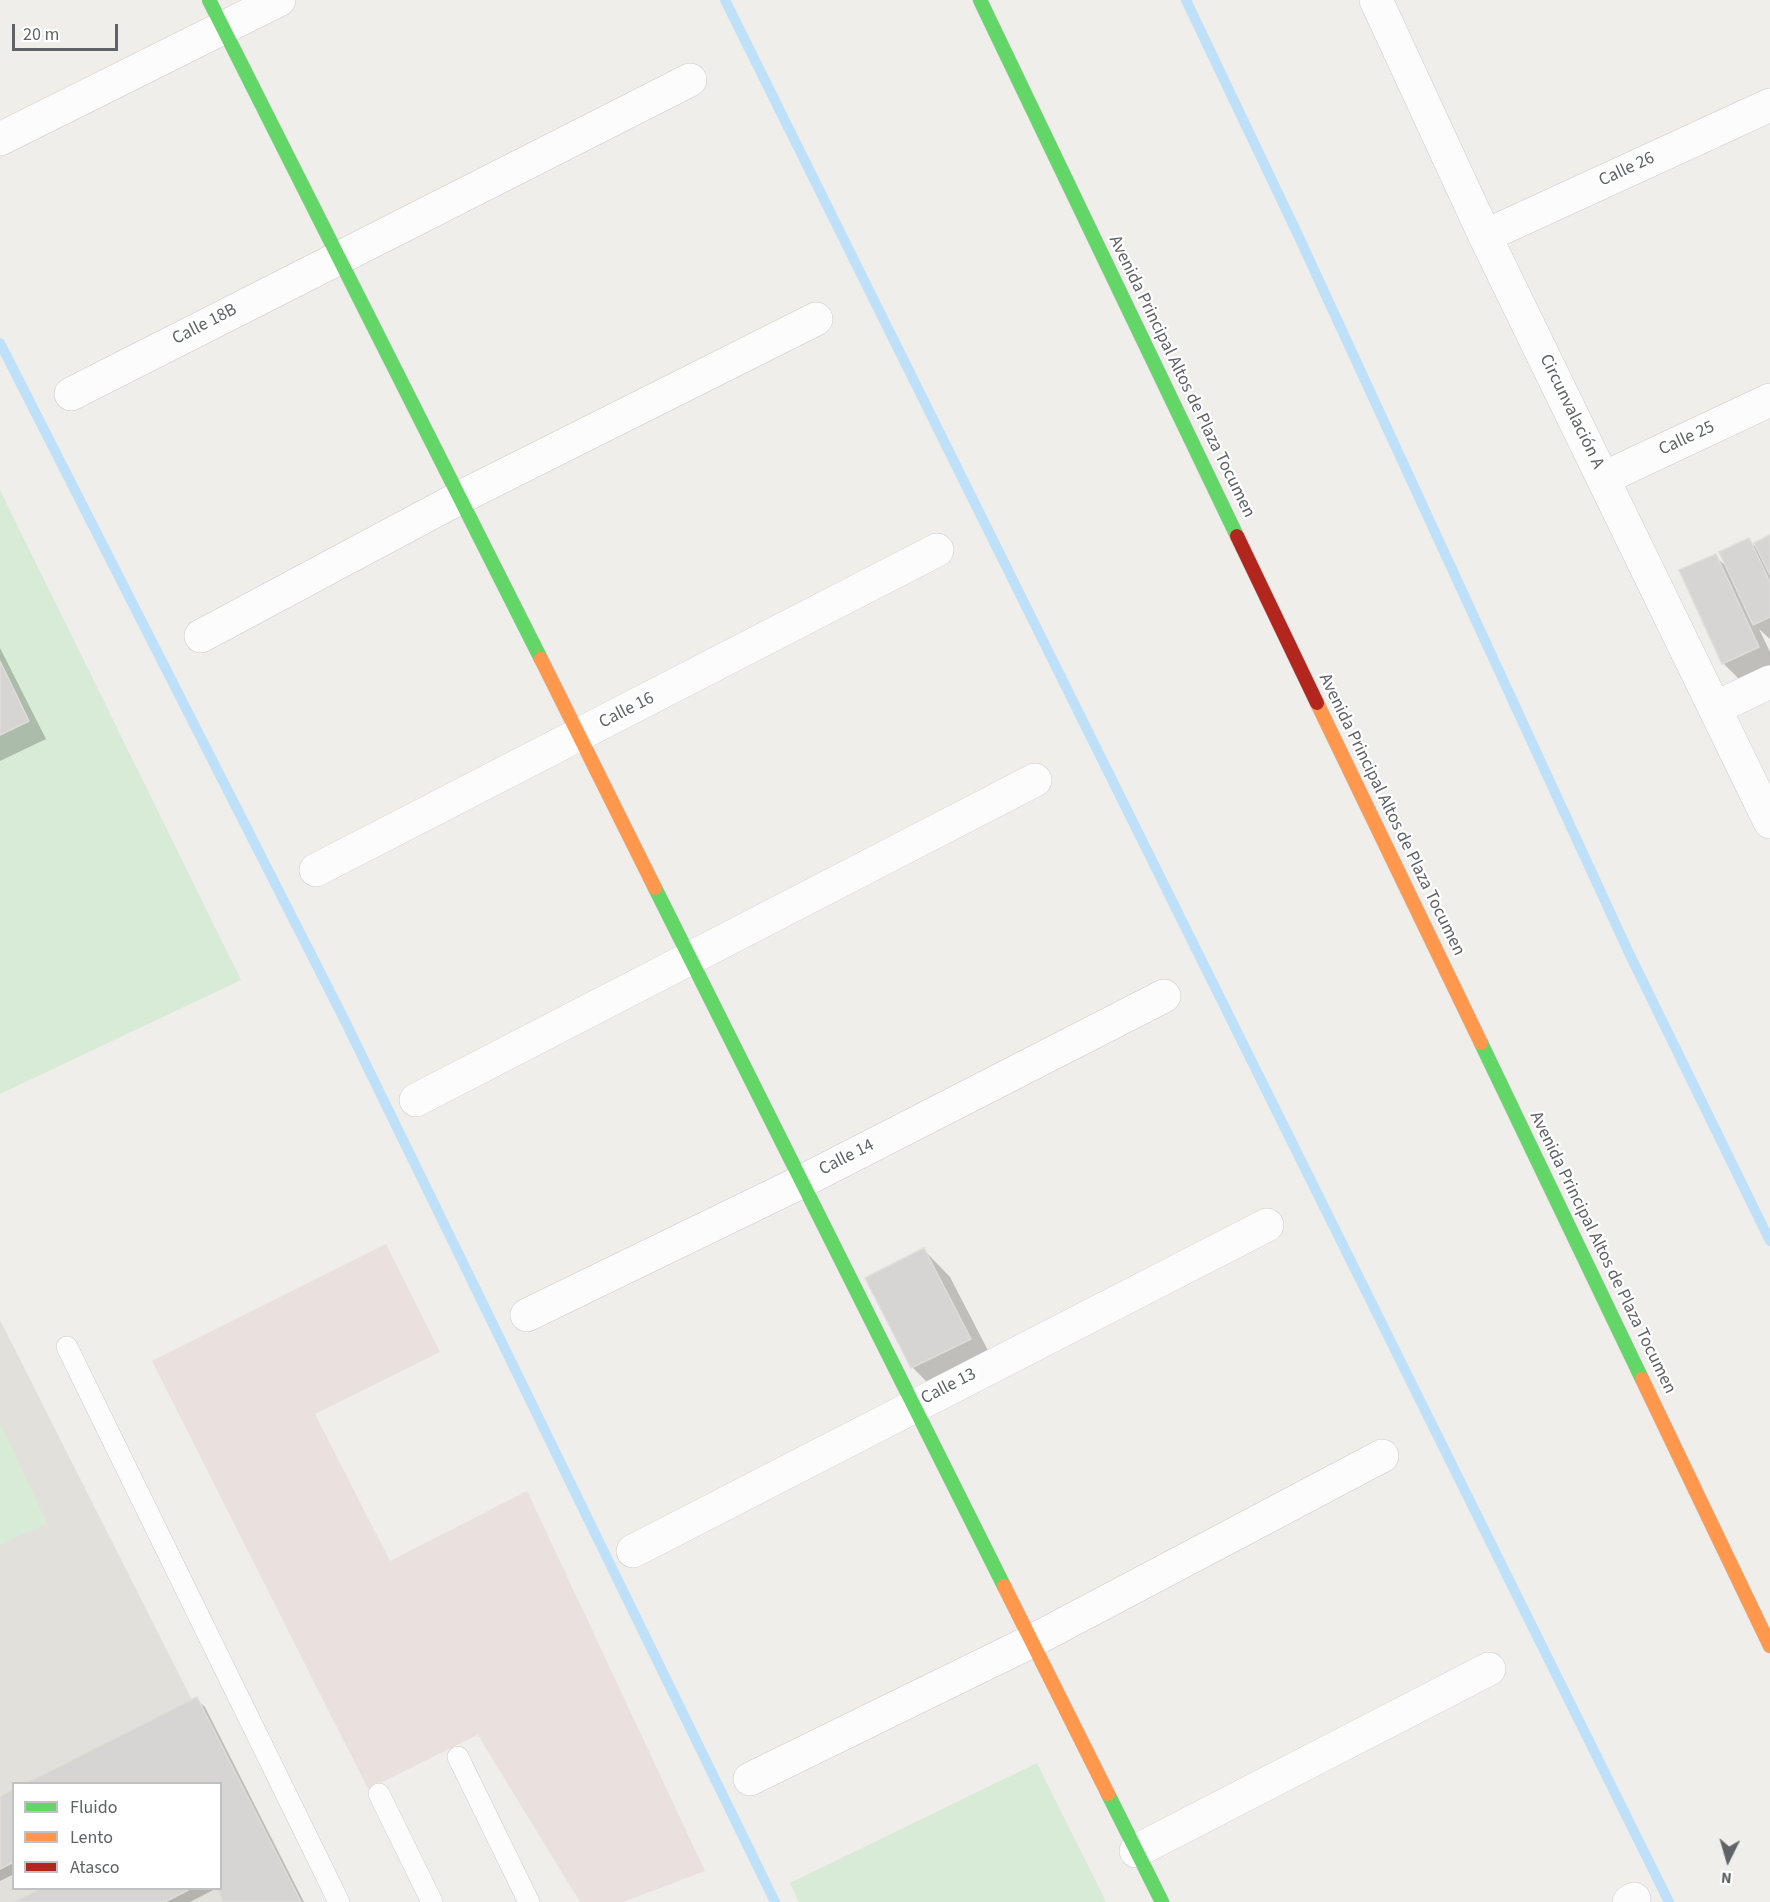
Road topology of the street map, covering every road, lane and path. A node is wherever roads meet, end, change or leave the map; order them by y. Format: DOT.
graph roads {
  1 [pos="279,0"];
  2 [pos="980,0"];
  3 [pos="1376,0"];
  4 [pos="216,14"];
  5 [pos="690,80"];
  6 [pos="1770,105"];
  7 [pos="0,140"];
  8 [pos="1485,236"];
  9 [pos="340,257"];
  10 [pos="816,319"];
  11 [pos="71,394"];
  12 [pos="1770,400"];
  13 [pos="1604,478"];
  14 [pos="461,498"];
  15 [pos="937,550"];
  16 [pos="201,636"];
  17 [pos="1770,682"];
  18 [pos="1715,708"];
  19 [pos="580,735"];
  20 [pos="1035,780"];
  21 [pos="1770,822"];
  22 [pos="316,870"];
  23 [pos="692,959"];
  24 [pos="1164,996"];
  25 [pos="416,1100"];
  26 [pos="801,1182"];
  27 [pos="1267,1225"];
  28 [pos="527,1315"];
  29 [pos="67,1347"];
  30 [pos="914,1404"];
  31 [pos="1382,1456"];
  32 [pos="633,1551"];
  33 [pos="1032,1641"];
  34 [pos="1770,1646"];
  35 [pos="1490,1669"];
  36 [pos="458,1757"];
  37 [pos="750,1779"];
  38 [pos="380,1794"];
  39 [pos="1137,1851"];
  40 [pos="339,1902"];
  41 [pos="432,1902"];
  42 [pos="530,1902"];
  43 [pos="1162,1902"];
  1 -- 4 [label="street"];
  2 -- 34 [label="street, Avenida Principal Altos de Plaza Tocumen"];
  3 -- 8 [label="street, Circunvalación A"];
  4 -- 7 [label="street"];
  4 -- 9 [label="street"];
  5 -- 9 [label="street, Calle 18B"];
  6 -- 8 [label="street, Calle 26"];
  8 -- 13 [label="street, Circunvalación A"];
  9 -- 11 [label="street, Calle 18B"];
  9 -- 14 [label="street"];
  10 -- 14 [label="street"];
  12 -- 13 [label="street, Calle 25"];
  13 -- 18 [label="street, Circunvalación A"];
  14 -- 16 [label="street"];
  14 -- 19 [label="street"];
  15 -- 19 [label="street, Calle 16"];
  17 -- 18 [label="street"];
  18 -- 21 [label="street, Circunvalación A"];
  19 -- 22 [label="street, Calle 16"];
  19 -- 23 [label="street"];
  20 -- 23 [label="street"];
  23 -- 25 [label="street"];
  23 -- 26 [label="street"];
  24 -- 26 [label="street, Calle 14"];
  26 -- 28 [label="street, Calle 14"];
  26 -- 30 [label="street"];
  27 -- 30 [label="street, Calle 13"];
  29 -- 40 [label="lane"];
  30 -- 32 [label="street, Calle 13"];
  30 -- 33 [label="street"];
  31 -- 33 [label="street"];
  33 -- 37 [label="street"];
  33 -- 39 [label="street"];
  35 -- 39 [label="street"];
  36 -- 42 [label="lane"];
  38 -- 41 [label="lane"];
  39 -- 43 [label="street"];
}
